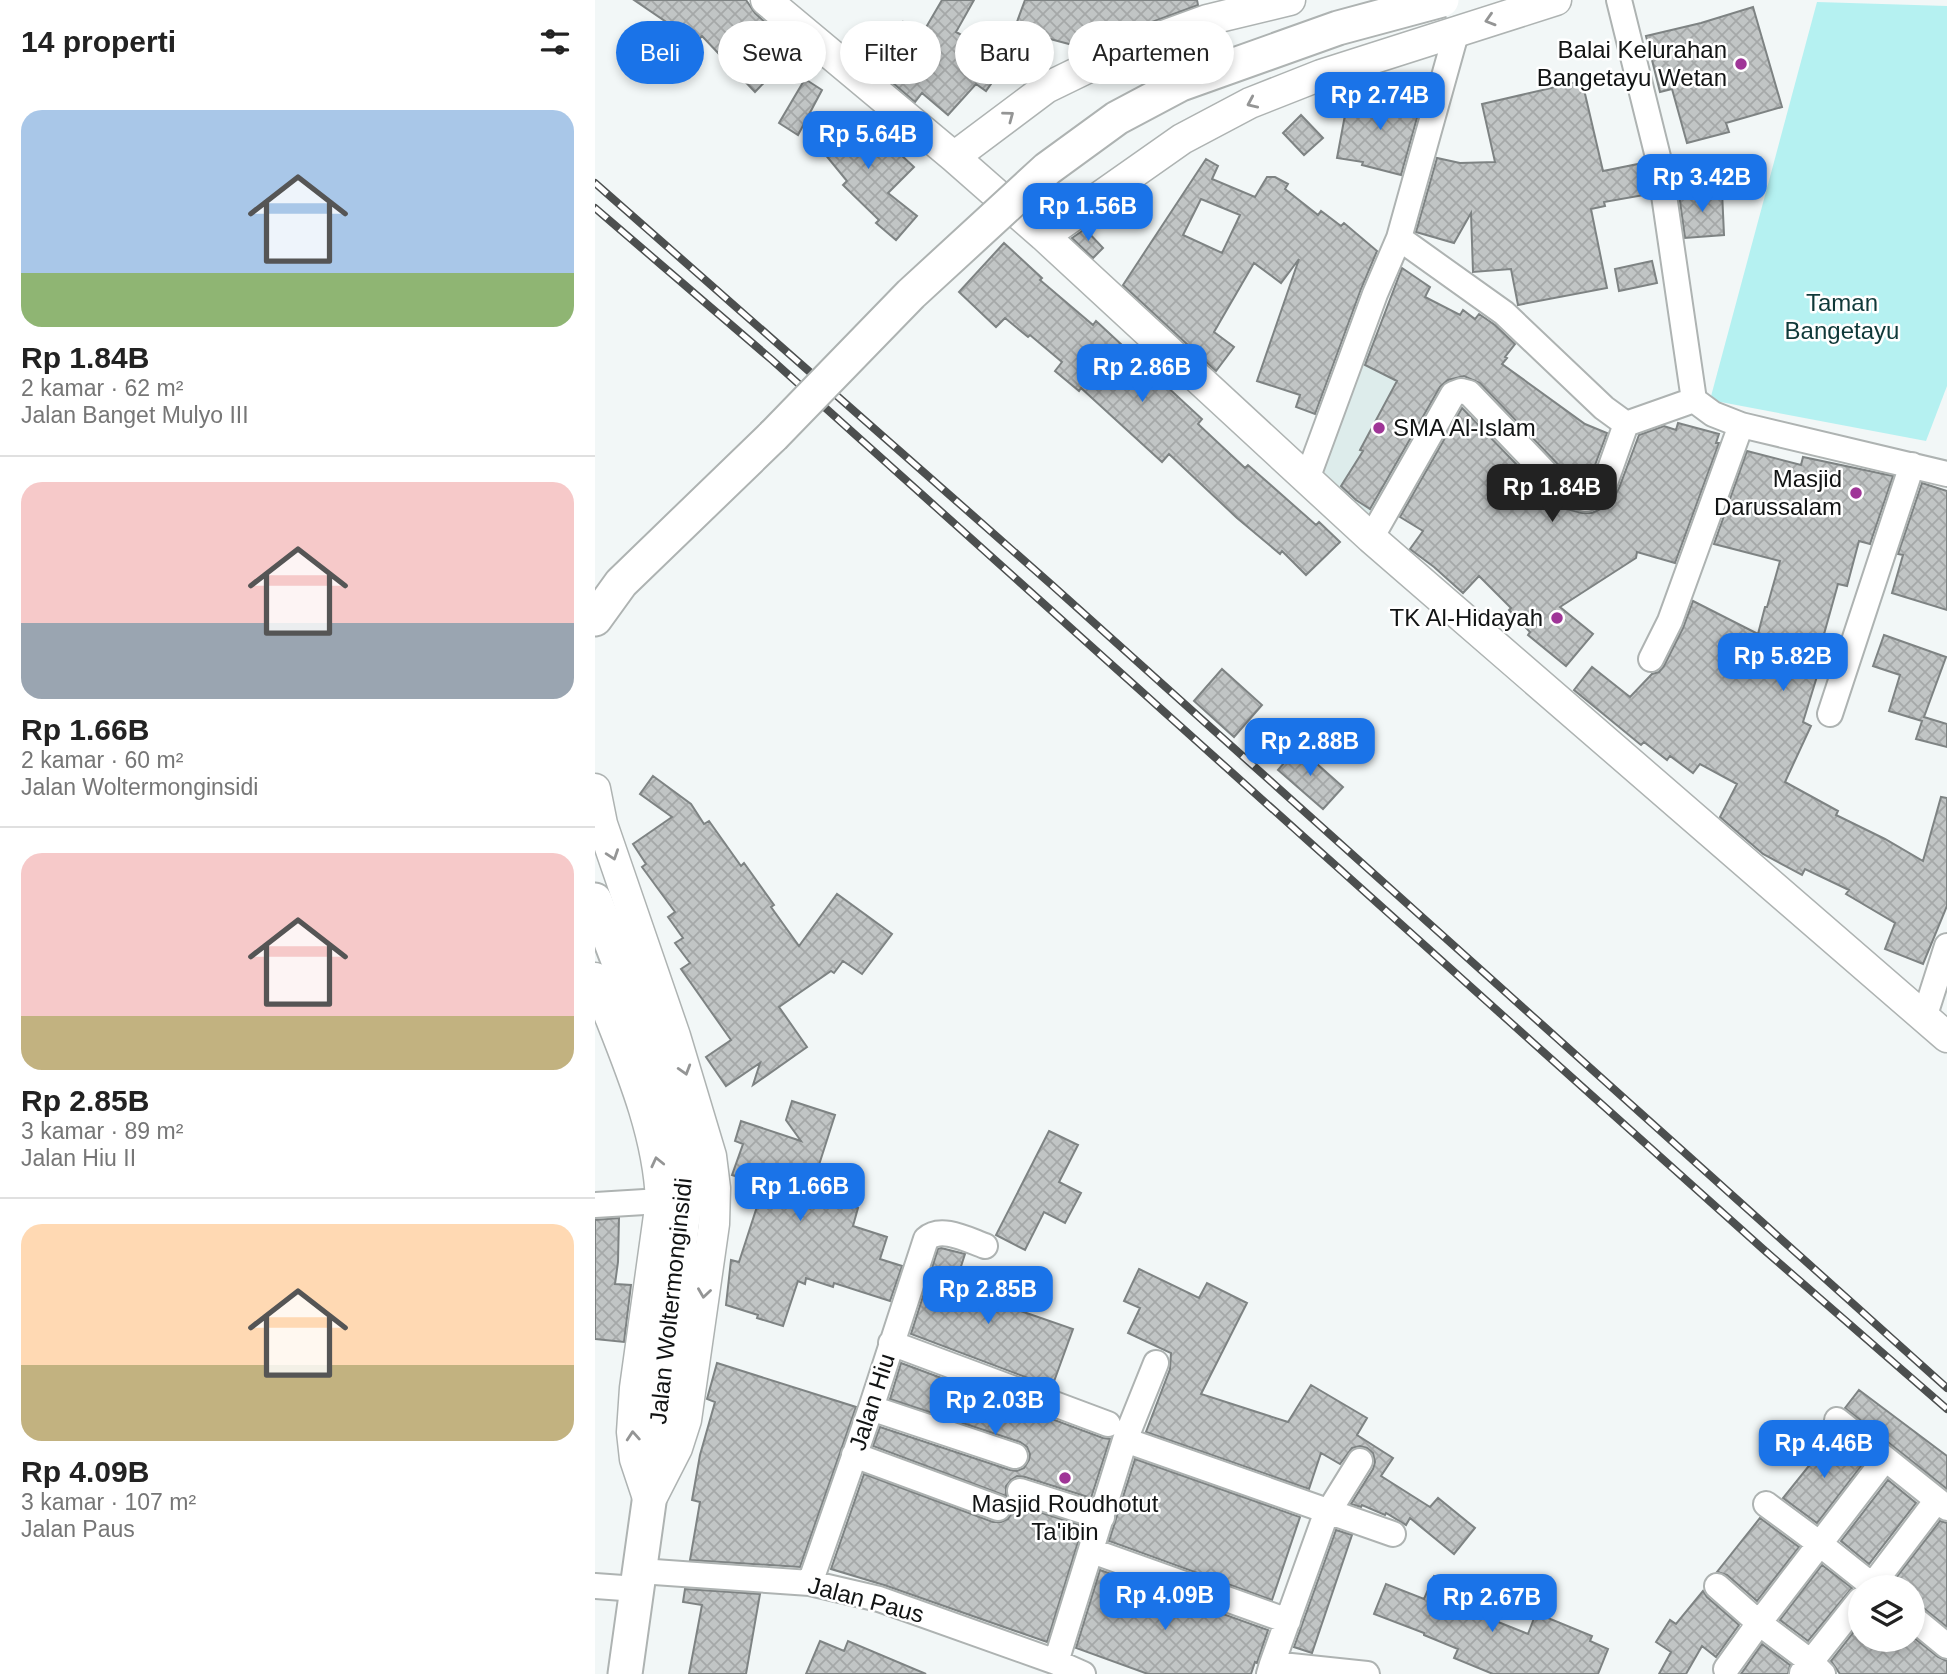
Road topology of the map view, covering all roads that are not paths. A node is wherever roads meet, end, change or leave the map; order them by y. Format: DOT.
graph roads {
  1 [pos="767,0"];
  2 [pos="1442,0"];
  3 [pos="1556,0"];
  4 [pos="1619,0"];
  5 [pos="1276,1"];
  6 [pos="1457,30"];
  7 [pos="954,157"];
  8 [pos="1044,236"];
  9 [pos="1399,238"];
  10 [pos="1695,400"];
  11 [pos="1626,424"];
  12 [pos="1741,425"];
  13 [pos="1912,465"];
  14 [pos="1947,474"];
  15 [pos="1307,479"];
  16 [pos="1370,538"];
  17 [pos="595,620"];
  18 [pos="1651,659"];
  19 [pos="1830,714"];
  20 [pos="595,789"];
  21 [pos="595,900"];
  22 [pos="1947,946"];
  23 [pos="595,978"];
  24 [pos="1924,1018"];
  25 [pos="1947,1037"];
  26 [pos="661,1201"];
  27 [pos="595,1205"];
  28 [pos="985,1246"];
  29 [pos="891,1343"];
  30 [pos="1156,1363"];
  31 [pos="871,1408"];
  32 [pos="1837,1420"];
  33 [pos="1116,1432"];
  34 [pos="854,1455"];
  35 [pos="1015,1456"];
  36 [pos="1885,1459"];
  37 [pos="1360,1461"];
  38 [pos="650,1490"];
  39 [pos="1020,1491"];
  40 [pos="1766,1504"];
  41 [pos="1942,1504"];
  42 [pos="998,1508"];
  43 [pos="1328,1511"];
  44 [pos="1102,1517"];
  45 [pos="1393,1534"];
  46 [pos="1820,1544"];
  47 [pos="1092,1551"];
  48 [pos="1853,1575"];
  49 [pos="1882,1575"];
  50 [pos="638,1580"];
  51 [pos="810,1583"];
  52 [pos="595,1586"];
  53 [pos="1717,1586"];
  54 [pos="1848,1619"];
  55 [pos="1288,1621"];
  56 [pos="1759,1623"];
  57 [pos="1925,1628"];
  58 [pos="1947,1646"];
  59 [pos="1056,1662"];
  60 [pos="1271,1669"];
  61 [pos="1726,1669"];
  62 [pos="1812,1670"];
  63 [pos="625,1674"];
  64 [pos="1083,1674"];
  65 [pos="1367,1674"];
  1 -- 7 [label="street"];
  2 -- 17 [label="main road, bridge"];
  3 -- 6 [label="street, one-way"];
  4 -- 10 [label="street"];
  7 -- 5 [label="street, one-way"];
  6 -- 8 [label="street, one-way"];
  6 -- 9 [label="street"];
  7 -- 8 [label="street"];
  8 -- 15 [label="street"];
  9 -- 11 [label="street"];
  9 -- 15 [label="street"];
  10 -- 11 [label="street"];
  10 -- 12 [label="street"];
  11 -- 16 [label="street"];
  12 -- 13 [label="street"];
  12 -- 18 [label="street"];
  13 -- 14 [label="street"];
  13 -- 19 [label="street"];
  15 -- 16 [label="street"];
  16 -- 24 [label="street"];
  20 -- 38 [label="street, one-way"];
  21 -- 38 [label="main road, Jalan Woltermonginsidi"];
  22 -- 24 [label="street"];
  26 -- 23 [label="street, one-way"];
  24 -- 25 [label="street"];
  26 -- 27 [label="street"];
  38 -- 26 [label="street, one-way"];
  28 -- 29 [label="street, Jalan Hiu"];
  29 -- 31 [label="street, Jalan Hiu"];
  29 -- 33 [label="street"];
  30 -- 33 [label="street"];
  31 -- 34 [label="street, Jalan Hiu"];
  31 -- 35 [label="street"];
  32 -- 36 [label="street"];
  33 -- 43 [label="street"];
  33 -- 44 [label="street"];
  34 -- 42 [label="street"];
  34 -- 51 [label="street, Jalan Hiu"];
  36 -- 41 [label="street"];
  36 -- 46 [label="street"];
  37 -- 43 [label="street"];
  38 -- 50 [label="main road, Jalan Woltermonginsidi"];
  39 -- 44 [label="street"];
  40 -- 46 [label="street"];
  41 -- 49 [label="street"];
  43 -- 45 [label="street"];
  43 -- 55 [label="street"];
  44 -- 47 [label="street"];
  46 -- 48 [label="street"];
  46 -- 56 [label="street"];
  47 -- 55 [label="street"];
  47 -- 59 [label="street"];
  50 -- 51 [label="street, Jalan Paus"];
  50 -- 52 [label="street, Jalan Paus"];
  50 -- 63 [label="main road, Jalan Woltermonginsidi"];
  51 -- 59 [label="street, Jalan Paus"];
  53 -- 56 [label="street"];
  54 -- 62 [label="street"];
  55 -- 60 [label="street"];
  56 -- 61 [label="street"];
  56 -- 62 [label="street"];
  57 -- 58 [label="street"];
  59 -- 64 [label="street, Jalan Paus"];
  60 -- 65 [label="street"];
}
